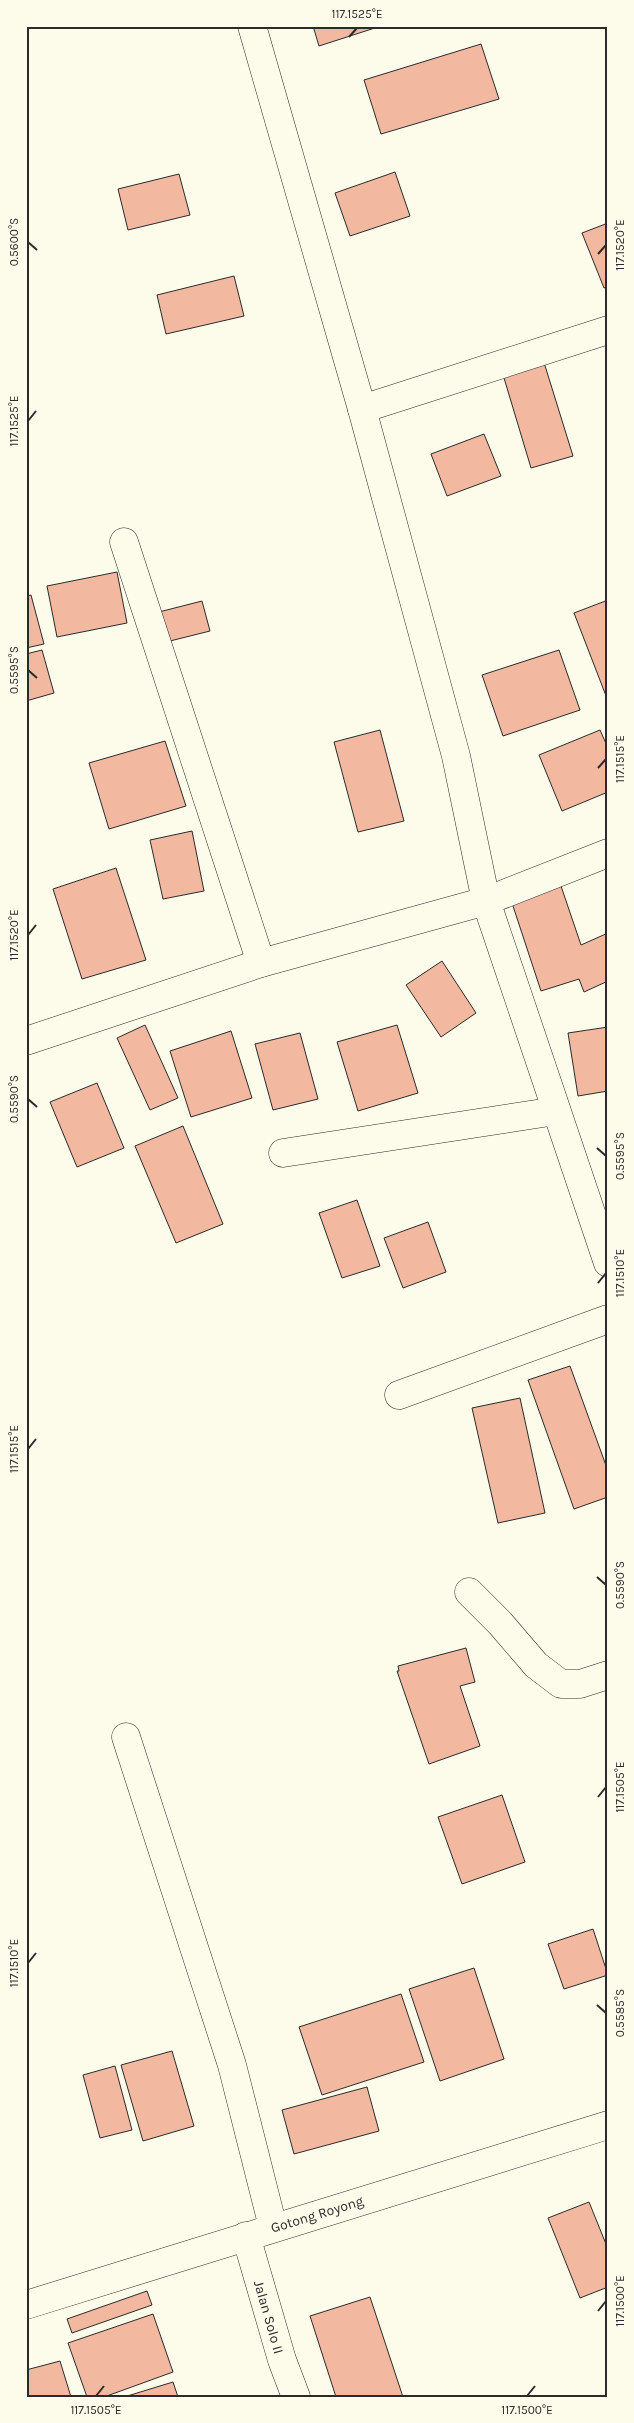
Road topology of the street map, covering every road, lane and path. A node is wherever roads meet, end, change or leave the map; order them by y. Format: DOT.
graph roads {
  1 [pos="252,26"];
  2 [pos="608,330"];
  3 [pos="362,409"];
  4 [pos="124,542"];
  5 [pos="608,853"];
  6 [pos="486,901"];
  7 [pos="261,964"];
  8 [pos="26,1041"];
  9 [pos="556,1111"];
  10 [pos="283,1153"];
  11 [pos="608,1263"];
  12 [pos="608,1319"];
  13 [pos="399,1395"];
  14 [pos="469,1592"];
  15 [pos="608,1675"];
  16 [pos="126,1737"];
  17 [pos="608,2125"];
  18 [pos="273,2227"];
  19 [pos="246,2236"];
  20 [pos="26,2306"];
  21 [pos="296,2397"];
  1 -- 3 [label="street"];
  2 -- 3 [label="street"];
  3 -- 6 [label="street"];
  4 -- 7 [label="street"];
  5 -- 6 [label="street"];
  6 -- 7 [label="street"];
  6 -- 9 [label="street"];
  7 -- 8 [label="street"];
  9 -- 10 [label="street"];
  9 -- 11 [label="street"];
  12 -- 13 [label="street"];
  14 -- 15 [label="street"];
  16 -- 18 [label="street"];
  17 -- 18 [label="street, Gotong Royong"];
  18 -- 19 [label="street, Gotong Royong"];
  19 -- 20 [label="street, Gotong Royong"];
  19 -- 21 [label="street, Jalan Solo II"];
}
